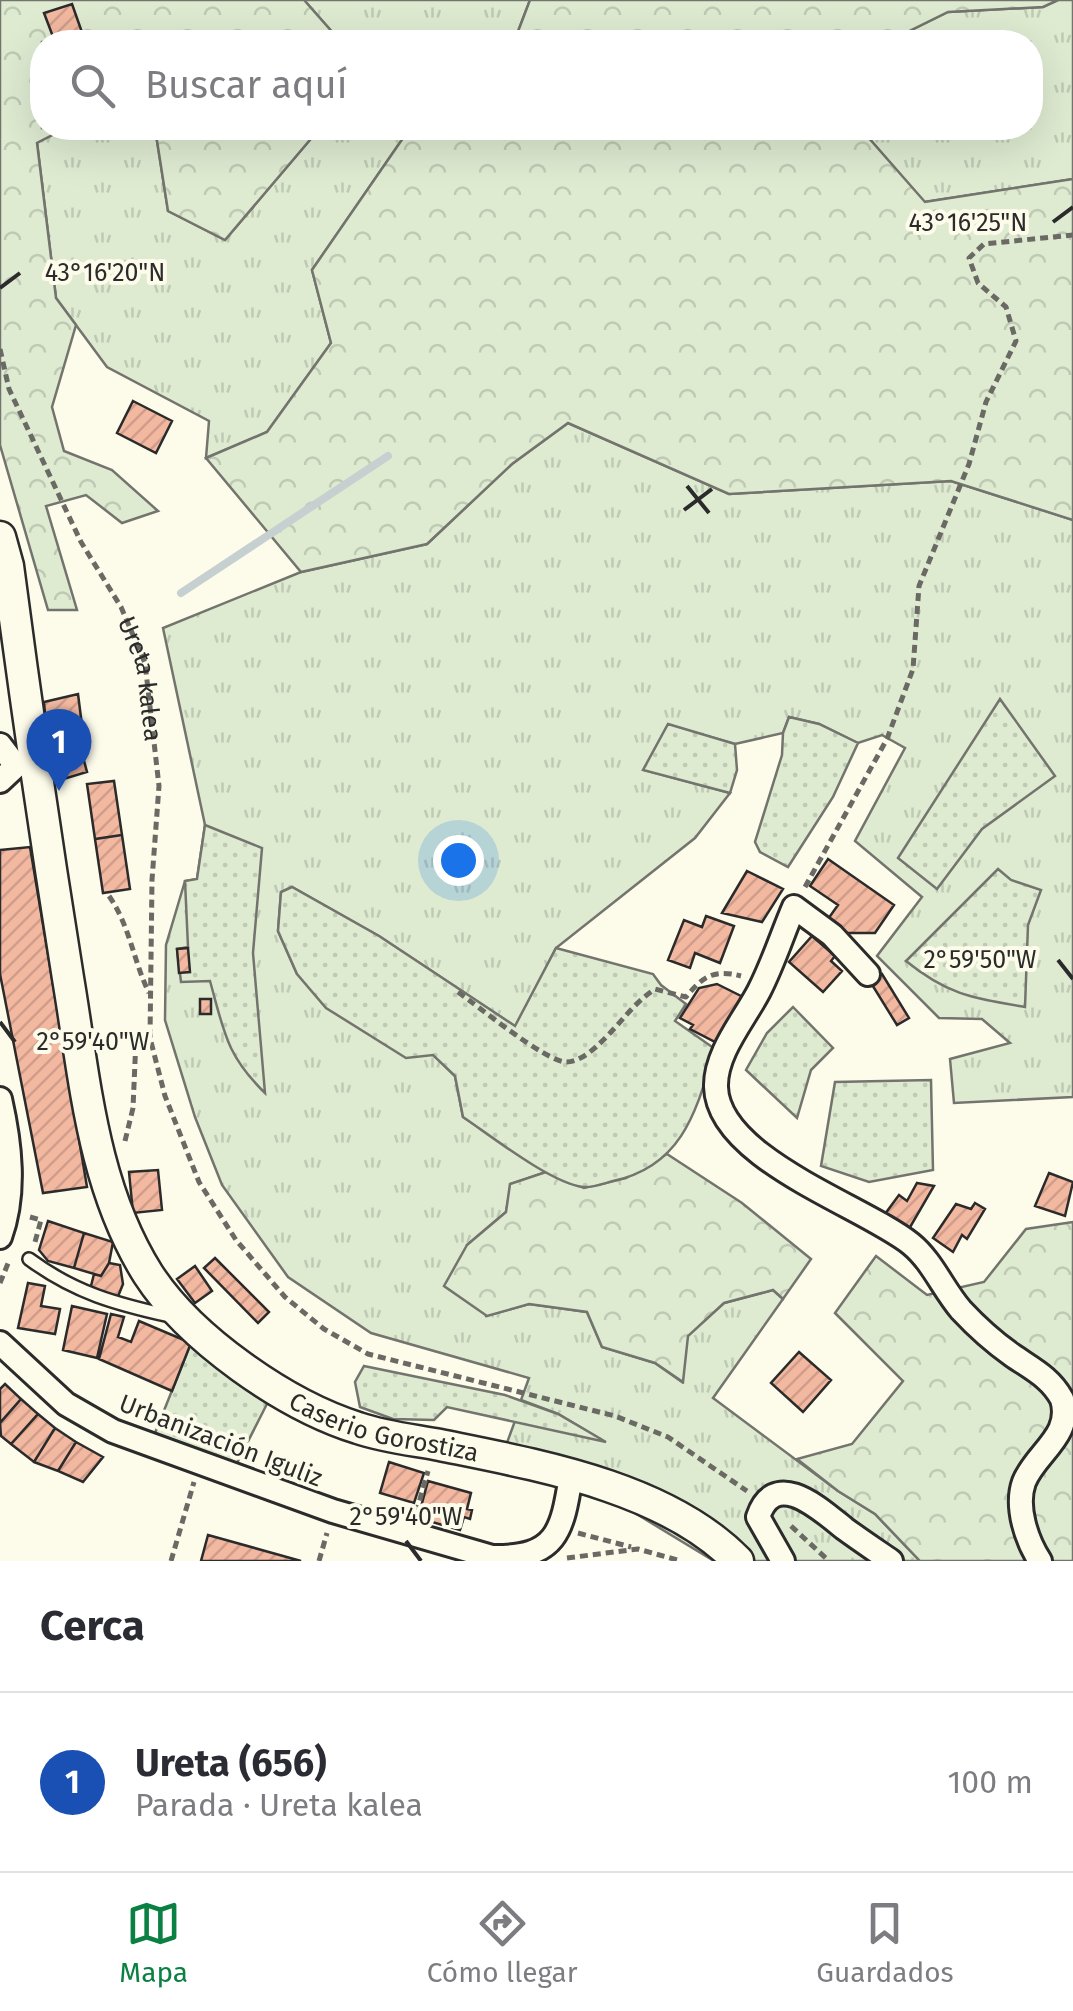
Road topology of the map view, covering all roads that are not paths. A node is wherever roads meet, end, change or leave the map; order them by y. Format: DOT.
graph roads {
  1 [pos="0,537"];
  2 [pos="0,745"];
  3 [pos="16,769"];
  4 [pos="868,974"];
  5 [pos="0,1098"];
  6 [pos="0,1236"];
  7 [pos="30,1260"];
  8 [pos="184,1319"];
  9 [pos="0,1343"];
  10 [pos="571,1476"];
  11 [pos="738,1561"];
  12 [pos="783,1561"];
  13 [pos="890,1561"];
  14 [pos="1040,1561"];
  1 -- 3 [label="street"];
  2 -- 3 [label="street"];
  3 -- 8 [label="street, Caserio Gorostiza"];
  4 -- 14 [label="street"];
  5 -- 6 [label="street"];
  7 -- 8 [label="lane"];
  8 -- 10 [label="street, Caserio Gorostiza"];
  9 -- 10 [label="street, Urbanización Iguliz"];
  10 -- 11 [label="street, Caserio Gorostiza"];
  12 -- 13 [label="street"];
}
